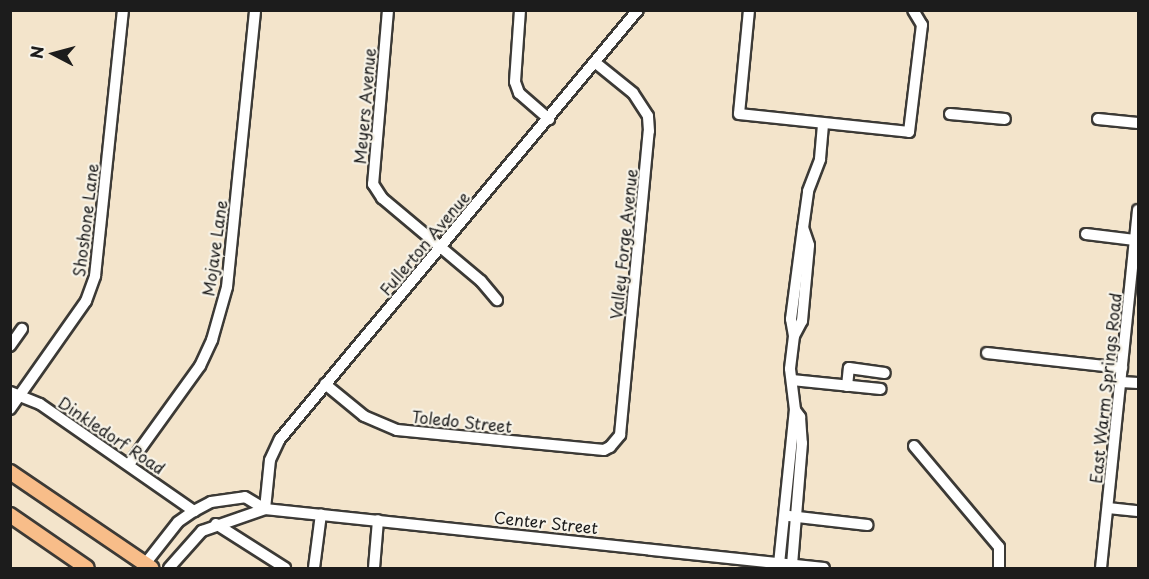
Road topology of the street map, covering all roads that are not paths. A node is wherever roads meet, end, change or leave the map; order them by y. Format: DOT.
graph roads {
  1 [pos="123,10"];
  2 [pos="255,10"];
  3 [pos="388,10"];
  4 [pos="520,10"];
  5 [pos="638,10"];
  6 [pos="749,10"];
  7 [pos="913,10"];
  8 [pos="596,63"];
  9 [pos="950,114"];
  10 [pos="549,118"];
  11 [pos="1098,118"];
  12 [pos="1005,119"];
  13 [pos="1138,123"];
  14 [pos="823,124"];
  15 [pos="1138,210"];
  16 [pos="1086,234"];
  17 [pos="1136,240"];
  18 [pos="441,247"];
  19 [pos="1136,256"];
  20 [pos="497,300"];
  21 [pos="22,329"];
  22 [pos="10,346"];
  23 [pos="987,353"];
  24 [pos="1122,368"];
  25 [pos="885,373"];
  26 [pos="792,380"];
  27 [pos="1121,382"];
  28 [pos="1138,383"];
  29 [pos="325,384"];
  30 [pos="847,386"];
  31 [pos="881,389"];
  32 [pos="14,393"];
  33 [pos="10,409"];
  34 [pos="914,446"];
  35 [pos="610,447"];
  36 [pos="130,464"];
  37 [pos="10,472"];
  38 [pos="1108,508"];
  39 [pos="265,509"];
  40 [pos="194,511"];
  41 [pos="1138,511"];
  42 [pos="321,514"];
  43 [pos="10,515"];
  44 [pos="790,517"];
  45 [pos="378,520"];
  46 [pos="216,524"];
  47 [pos="867,525"];
  48 [pos="732,564"];
  49 [pos="779,564"];
  50 [pos="792,565"];
  51 [pos="146,567"];
  52 [pos="87,568"];
  53 [pos="170,568"];
  54 [pos="285,568"];
  55 [pos="314,568"];
  56 [pos="374,568"];
  57 [pos="824,568"];
  58 [pos="999,568"];
  59 [pos="1101,568"];
  1 -- 32 [label="street, Shoshone Lane"];
  2 -- 36 [label="street, Mojave Lane"];
  3 -- 18 [label="street, Meyers Avenue"];
  4 -- 10 [label="street"];
  5 -- 8 [label="street, Fullerton Avenue"];
  6 -- 14 [label="street"];
  7 -- 14 [label="street"];
  8 -- 10 [label="street, Fullerton Avenue"];
  8 -- 35 [label="street, Valley Forge Avenue"];
  9 -- 12 [label="street"];
  10 -- 18 [label="street, Fullerton Avenue"];
  11 -- 13 [label="street"];
  14 -- 26 [label="street"];
  15 -- 17 [label="street, East Warm Springs Road"];
  16 -- 17 [label="street"];
  17 -- 19 [label="street, East Warm Springs Road"];
  18 -- 20 [label="street"];
  18 -- 29 [label="street, Fullerton Avenue"];
  19 -- 24 [label="street, East Warm Springs Road"];
  21 -- 22 [label="street"];
  23 -- 24 [label="street"];
  24 -- 27 [label="street, East Warm Springs Road"];
  25 -- 30 [label="street"];
  26 -- 30 [label="street"];
  26 -- 44 [label="street"];
  27 -- 28 [label="street"];
  27 -- 38 [label="street, East Warm Springs Road"];
  29 -- 35 [label="street, Toledo Street"];
  29 -- 39 [label="street, Fullerton Avenue"];
  30 -- 31 [label="street"];
  32 -- 33 [label="street, Shoshone Lane"];
  32 -- 36 [label="street, Dinkledorf Road"];
  34 -- 58 [label="street"];
  36 -- 40 [label="street, Dinkledorf Road"];
  37 -- 51 [label="main road"];
  38 -- 41 [label="street"];
  38 -- 59 [label="street, East Warm Springs Road"];
  39 -- 40 [label="street, Center Street"];
  39 -- 42 [label="street, Center Street"];
  39 -- 46 [label="street, Center Street"];
  40 -- 51 [label="street, Center Street"];
  42 -- 45 [label="street, Center Street"];
  42 -- 55 [label="street"];
  43 -- 52 [label="main road"];
  44 -- 47 [label="street"];
  44 -- 49 [label="street"];
  44 -- 50 [label="street"];
  45 -- 48 [label="street, Center Street"];
  45 -- 56 [label="street"];
  46 -- 53 [label="street, Center Street"];
  46 -- 54 [label="street"];
  48 -- 49 [label="street, Center Street"];
  49 -- 50 [label="street, Center Street"];
  50 -- 57 [label="street, Center Street"];
}
